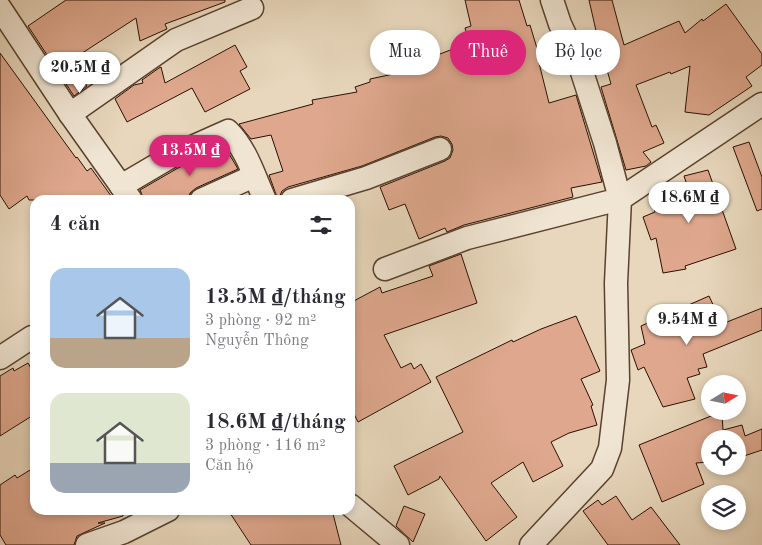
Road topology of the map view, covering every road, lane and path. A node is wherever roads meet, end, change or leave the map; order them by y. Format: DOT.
graph roads {
  1 [pos="552,0"];
  2 [pos="0,8"];
  3 [pos="252,8"];
  4 [pos="762,104"];
  5 [pos="70,114"];
  6 [pos="440,149"];
  7 [pos="254,176"];
  8 [pos="126,193"];
  9 [pos="212,195"];
  10 [pos="264,195"];
  11 [pos="309,195"];
  12 [pos="620,199"];
  13 [pos="385,269"];
  14 [pos="30,338"];
  15 [pos="0,358"];
  16 [pos="355,509"];
  17 [pos="158,515"];
  18 [pos="87,545"];
  19 [pos="398,545"];
  20 [pos="531,545"];
  1 -- 12 [label="street"];
  2 -- 5 [label="street"];
  3 -- 5 [label="street"];
  4 -- 12 [label="street"];
  5 -- 8 [label="street"];
  6 -- 11 [label="street"];
  7 -- 8 [label="street"];
  7 -- 9 [label="street"];
  7 -- 10 [label="street"];
  12 -- 13 [label="street"];
  12 -- 20 [label="street"];
  14 -- 15 [label="street"];
  16 -- 19 [label="street"];
  17 -- 18 [label="street"];
}
